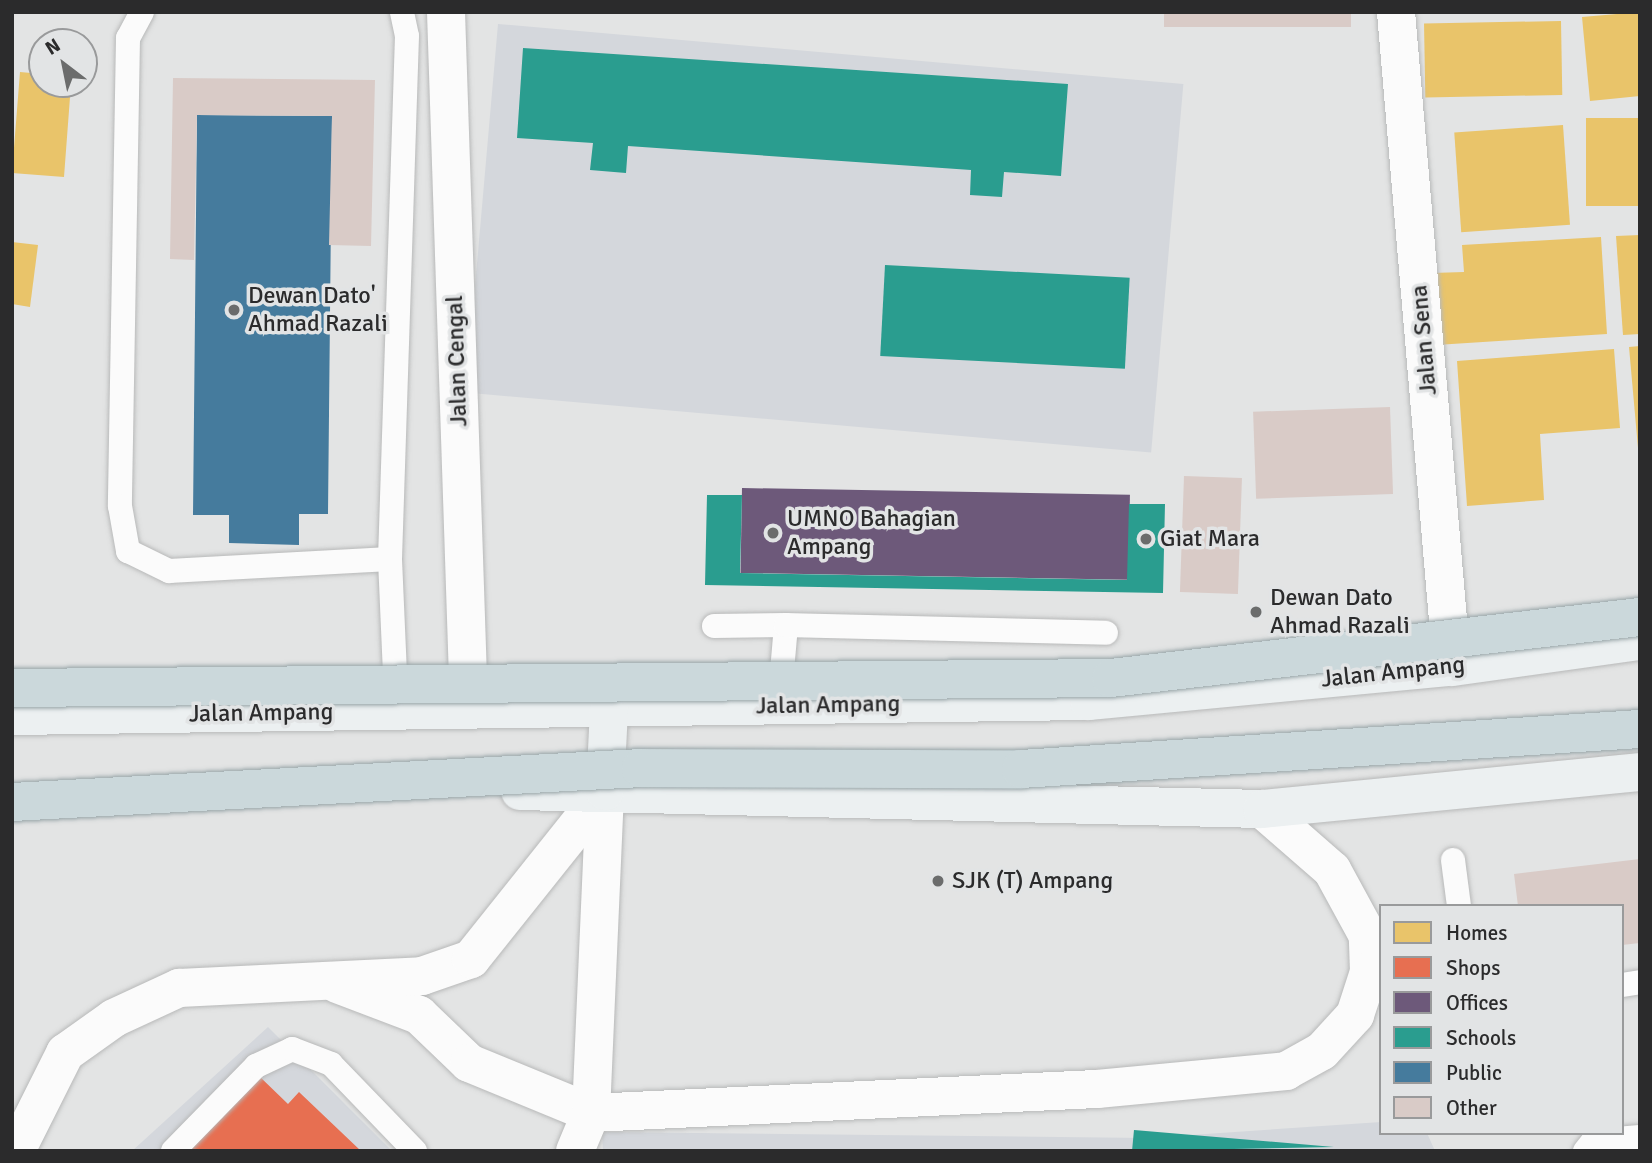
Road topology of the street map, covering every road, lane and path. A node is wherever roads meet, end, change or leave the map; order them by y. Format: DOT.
graph roads {
  1 [pos="142,12"];
  2 [pos="402,12"];
  3 [pos="446,12"];
  4 [pos="1396,12"];
  5 [pos="390,559"];
  6 [pos="1640,617"];
  7 [pos="786,625"];
  8 [pos="714,626"];
  9 [pos="1106,633"];
  10 [pos="1640,642"];
  11 [pos="1452,667"];
  12 [pos="12,688"];
  13 [pos="779,705"];
  14 [pos="609,708"];
  15 [pos="469,709"];
  16 [pos="397,711"];
  17 [pos="12,716"];
  18 [pos="1640,729"];
  19 [pos="1640,772"];
  20 [pos="12,788"];
  21 [pos="606,791"];
  22 [pos="12,802"];
  23 [pos="1262,809"];
  24 [pos="1453,860"];
  25 [pos="1459,904"];
  26 [pos="337,984"];
  27 [pos="591,1113"];
  28 [pos="1640,1137"];
  29 [pos="16,1151"];
  30 [pos="173,1151"];
  31 [pos="415,1151"];
  32 [pos="575,1151"];
  33 [pos="1585,1151"];
  1 -- 5 [label="lane"];
  2 -- 5 [label="lane"];
  3 -- 15 [label="street, Jalan Cengal"];
  4 -- 11 [label="street, Jalan Sena"];
  5 -- 16 [label="lane"];
  6 -- 12 [label="highway, bridge"];
  7 -- 8 [label="lane"];
  7 -- 9 [label="lane"];
  7 -- 13 [label="lane"];
  10 -- 11 [label="main road, Jalan Ampang"];
  11 -- 13 [label="main road, Jalan Ampang"];
  13 -- 14 [label="main road, Jalan Ampang"];
  14 -- 15 [label="main road, Jalan Ampang"];
  14 -- 21 [label="main road"];
  15 -- 16 [label="main road, Jalan Ampang"];
  16 -- 17 [label="main road, Jalan Ampang"];
  18 -- 22 [label="highway, bridge"];
  19 -- 23 [label="main road"];
  20 -- 21 [label="main road"];
  21 -- 23 [label="main road"];
  21 -- 26 [label="street"];
  21 -- 27 [label="street"];
  23 -- 27 [label="street"];
  24 -- 25 [label="lane"];
  26 -- 27 [label="street"];
  26 -- 29 [label="street"];
  27 -- 32 [label="street"];
  28 -- 33 [label="lane"];
  30 -- 31 [label="lane"];
}
